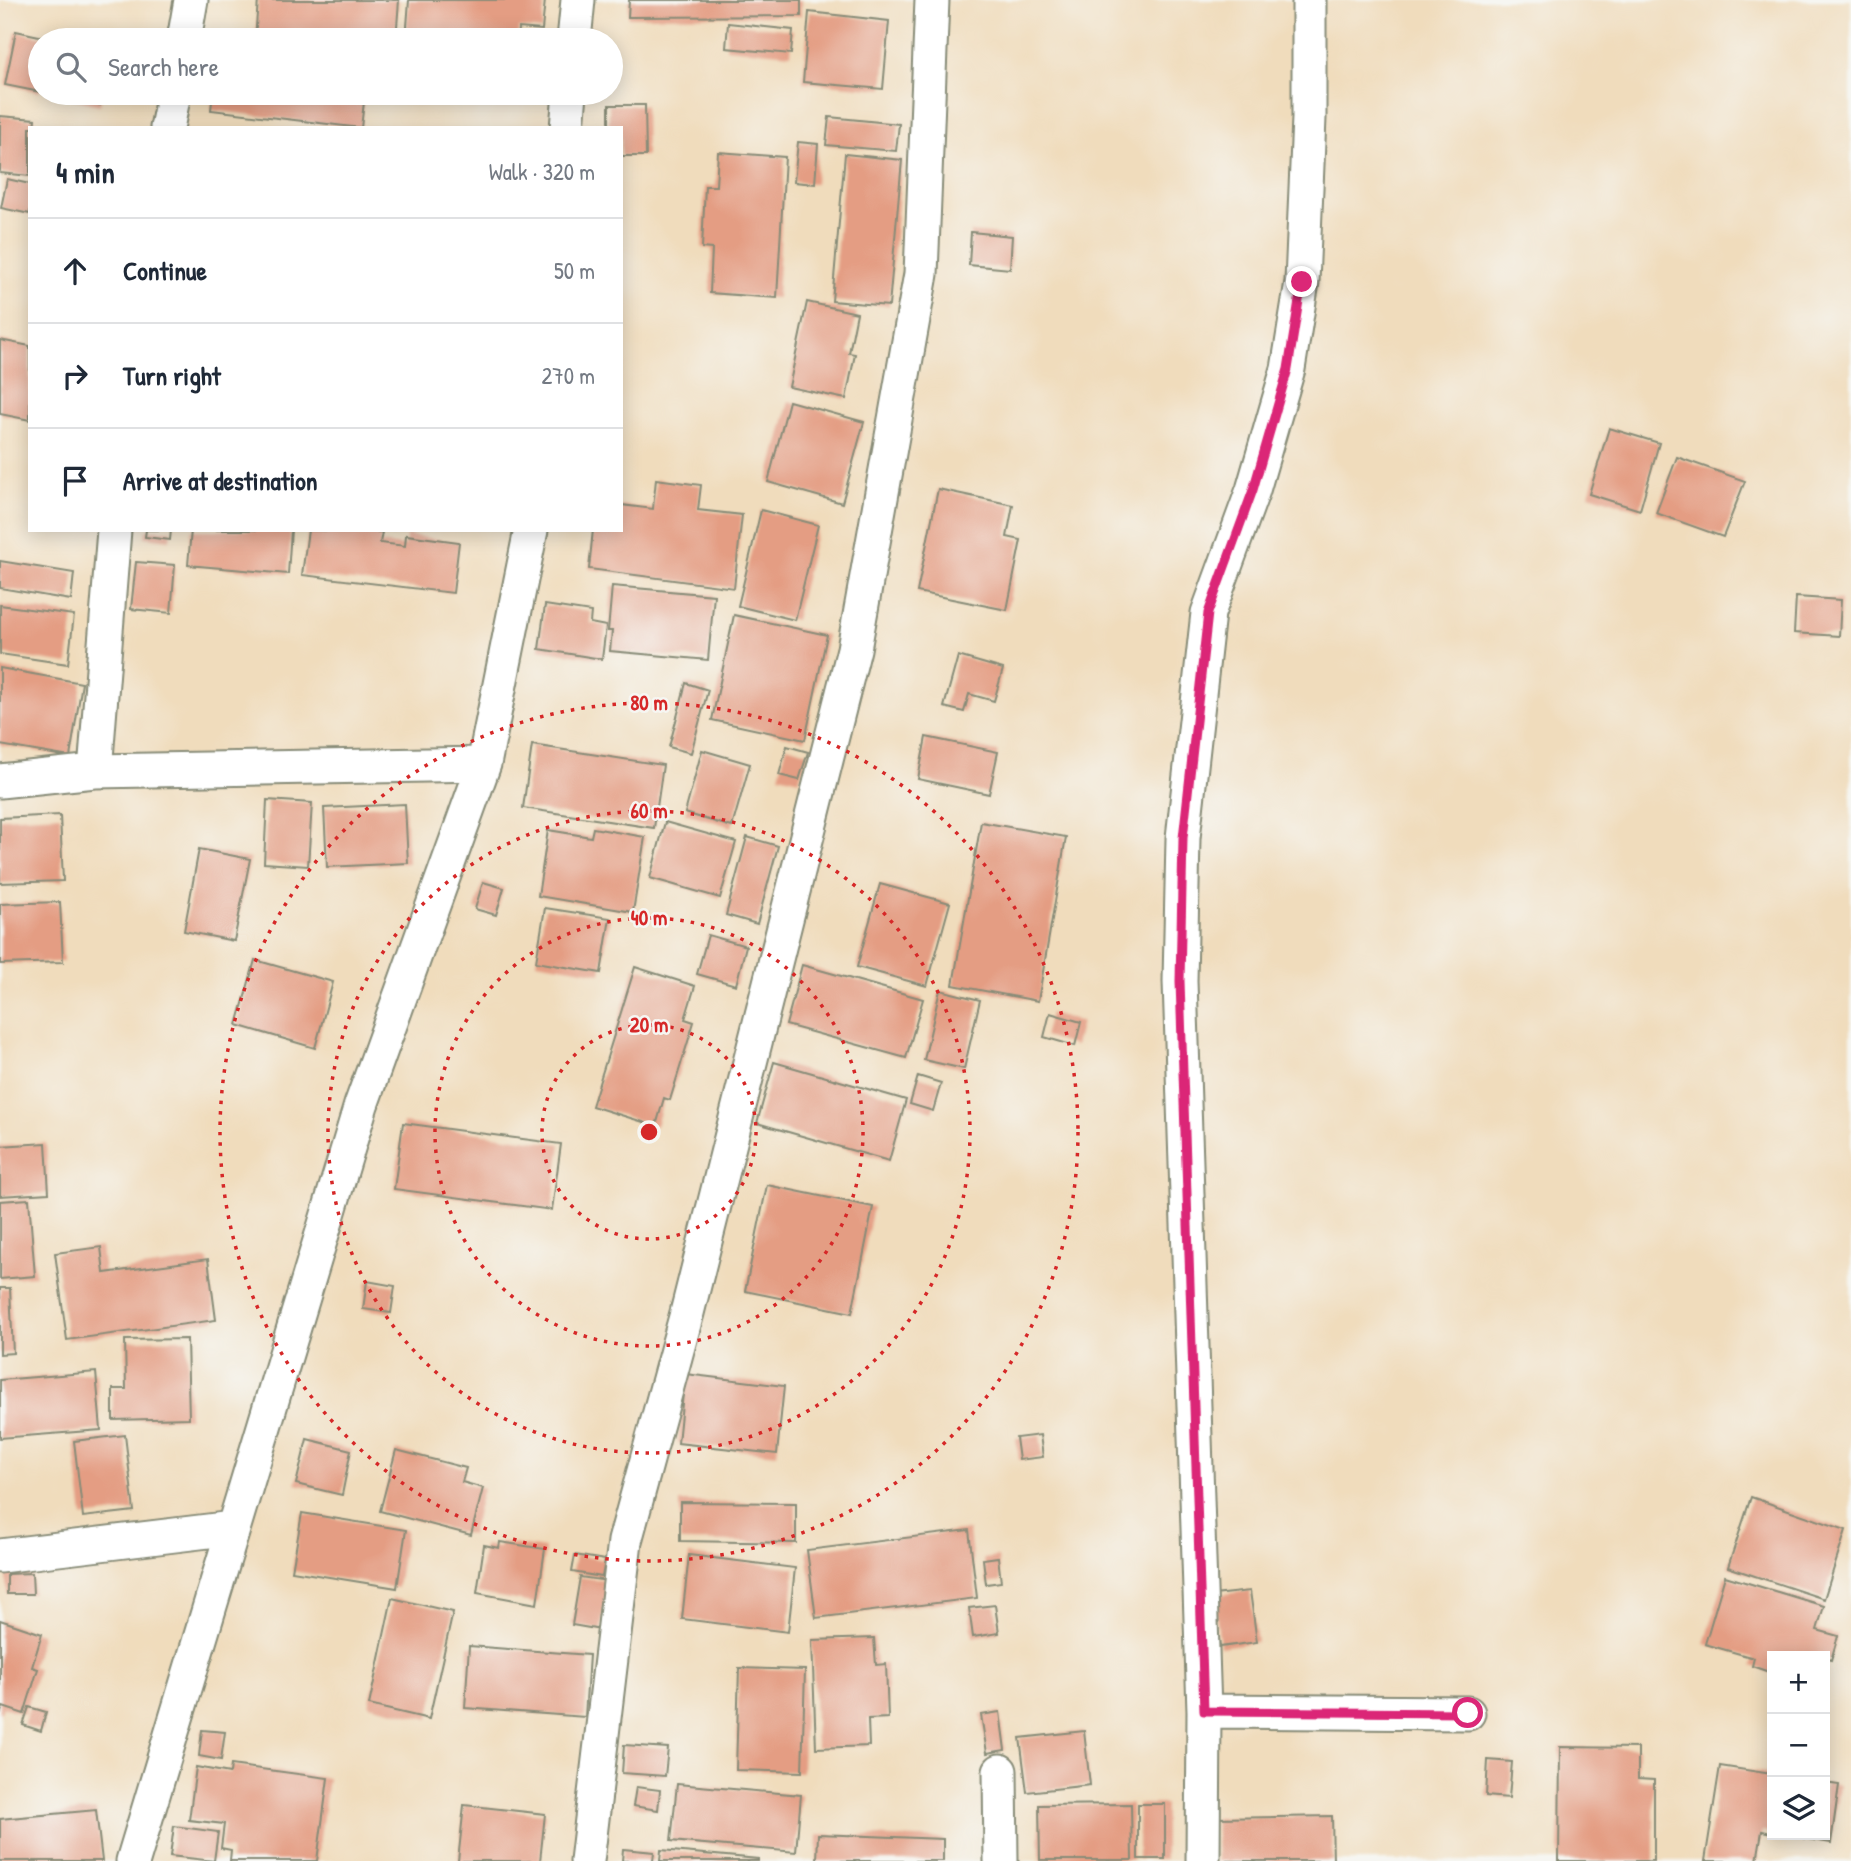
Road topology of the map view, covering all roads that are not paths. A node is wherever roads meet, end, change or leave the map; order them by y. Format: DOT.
graph roads {
  1 [pos="191,0"];
  2 [pos="578,0"];
  3 [pos="932,0"];
  4 [pos="1310,0"];
  5 [pos="186,28"];
  6 [pos="575,28"];
  7 [pos="172,105"];
  8 [pos="569,105"];
  9 [pos="167,126"];
  10 [pos="567,126"];
  11 [pos="114,532"];
  12 [pos="531,532"];
  13 [pos="484,764"];
  14 [pos="95,771"];
  15 [pos="0,781"];
  16 [pos="233,1528"];
  17 [pos="0,1556"];
  18 [pos="1204,1711"];
  19 [pos="1468,1713"];
  20 [pos="1000,1771"];
  21 [pos="133,1861"];
  22 [pos="587,1861"];
  23 [pos="1001,1861"];
  24 [pos="1203,1861"];
  1 -- 5 [label="street"];
  2 -- 6 [label="street"];
  3 -- 22 [label="street"];
  4 -- 18 [label="street"];
  7 -- 9 [label="street"];
  8 -- 10 [label="street"];
  11 -- 14 [label="street"];
  12 -- 13 [label="street"];
  13 -- 14 [label="street"];
  13 -- 16 [label="street"];
  14 -- 15 [label="street"];
  16 -- 17 [label="street"];
  16 -- 21 [label="street"];
  18 -- 19 [label="street"];
  18 -- 24 [label="street"];
  20 -- 23 [label="street"];
}
